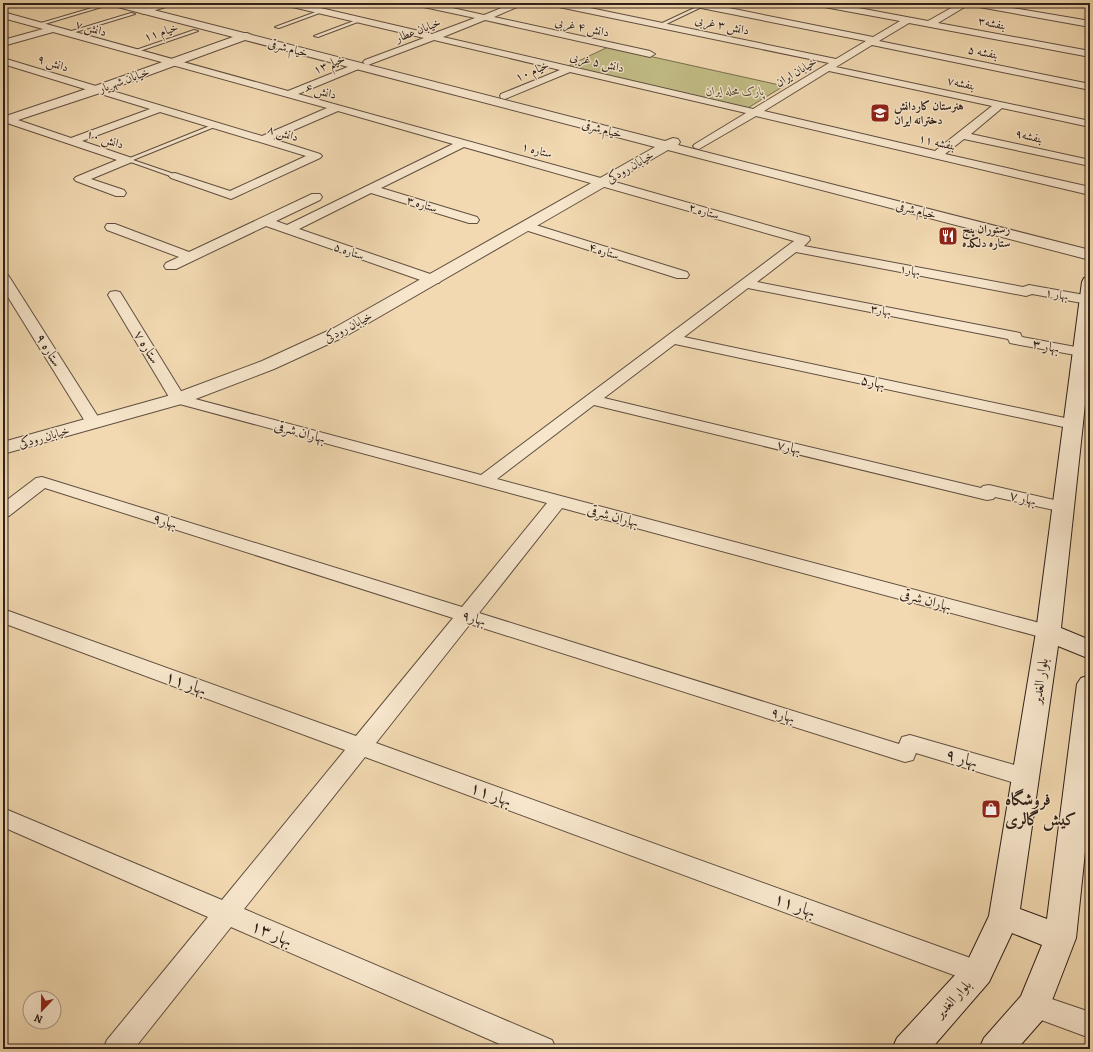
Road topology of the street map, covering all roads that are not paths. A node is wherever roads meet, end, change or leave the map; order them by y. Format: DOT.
graph roads {
  1 [pos="169,3"];
  2 [pos="288,3"];
  3 [pos="418,3"];
  4 [pos="522,3"];
  5 [pos="554,3"];
  6 [pos="691,3"];
  7 [pos="819,3"];
  8 [pos="967,3"];
  9 [pos="108,4"];
  10 [pos="705,4"];
  11 [pos="142,9"];
  12 [pos="323,11"];
  13 [pos="3,15"];
  14 [pos="484,17"];
  15 [pos="361,20"];
  16 [pos="907,20"];
  17 [pos="929,24"];
  18 [pos="1090,24"];
  19 [pos="36,25"];
  20 [pos="660,25"];
  21 [pos="277,27"];
  22 [pos="52,29"];
  23 [pos="196,31"];
  24 [pos="67,33"];
  25 [pos="250,35"];
  26 [pos="316,36"];
  27 [pos="433,37"];
  28 [pos="872,41"];
  29 [pos="3,43"];
  30 [pos="132,52"];
  31 [pos="650,54"];
  32 [pos="1090,54"];
  33 [pos="3,61"];
  34 [pos="838,62"];
  35 [pos="172,63"];
  36 [pos="363,64"];
  37 [pos="827,68"];
  38 [pos="569,69"];
  39 [pos="1090,87"];
  40 [pos="96,90"];
  41 [pos="287,95"];
  42 [pos="500,99"];
  43 [pos="1000,105"];
  44 [pos="337,108"];
  45 [pos="159,109"];
  46 [pos="754,112"];
  47 [pos="5,121"];
  48 [pos="1090,124"];
  49 [pos="214,126"];
  50 [pos="962,135"];
  51 [pos="262,140"];
  52 [pos="72,141"];
  53 [pos="463,143"];
  54 [pos="671,143"];
  55 [pos="699,146"];
  56 [pos="937,155"];
  57 [pos="128,160"];
  58 [pos="1090,163"];
  59 [pos="175,176"];
  60 [pos="604,182"];
  61 [pos="371,188"];
  62 [pos="1090,191"];
  63 [pos="120,193"];
  64 [pos="316,196"];
  65 [pos="473,220"];
  66 [pos="264,221"];
  67 [pos="526,226"];
  68 [pos="111,227"];
  69 [pos="287,230"];
  70 [pos="799,244"];
  71 [pos="1090,246"];
  72 [pos="1090,255"];
  73 [pos="190,257"];
  74 [pos="171,266"];
  75 [pos="682,275"];
  76 [pos="3,278"];
  77 [pos="434,280"];
  78 [pos="746,284"];
  79 [pos="1089,291"];
  80 [pos="1026,292"];
  81 [pos="115,296"];
  82 [pos="9,299"];
  83 [pos="1015,336"];
  84 [pos="673,339"];
  85 [pos="1082,352"];
  86 [pos="178,399"];
  87 [pos="592,400"];
  88 [pos="94,423"];
  89 [pos="1073,424"];
  90 [pos="3,448"];
  91 [pos="484,481"];
  92 [pos="987,495"];
  93 [pos="558,501"];
  94 [pos="1063,507"];
  95 [pos="3,512"];
  96 [pos="466,615"];
  97 [pos="3,616"];
  98 [pos="1048,632"];
  99 [pos="1090,650"];
  100 [pos="1090,684"];
  101 [pos="361,746"];
  102 [pos="905,754"];
  103 [pos="1025,777"];
  104 [pos="1083,801"];
  105 [pos="3,817"];
  106 [pos="226,913"];
  107 [pos="1004,916"];
  108 [pos="1060,938"];
  109 [pos="978,972"];
  110 [pos="1034,1005"];
  111 [pos="1090,1025"];
  112 [pos="117,1049"];
  113 [pos="542,1049"];
  114 [pos="909,1049"];
  115 [pos="996,1049"];
  1 -- 11 [label="street"];
  2 -- 12 [label="street, دانش ۵ غربی"];
  3 -- 14 [label="street, دانش ۴ غربی"];
  4 -- 14 [label="street, خیابان عطار"];
  5 -- 20 [label="street, دانش ۳ غربی"];
  6 -- 10 [label="street, بنفشه ۵"];
  7 -- 16 [label="street, بنفشه۳"];
  8 -- 17 [label="street"];
  8 -- 18 [label="street"];
  9 -- 11 [label="street, خیام شرقی"];
  9 -- 19 [label="lane"];
  10 -- 20 [label="lane"];
  10 -- 28 [label="street, بنفشه ۵"];
  11 -- 24 [label="lane"];
  11 -- 25 [label="street, خیام شرقی"];
  12 -- 15 [label="street, دانش ۵ غربی"];
  12 -- 21 [label="lane"];
  13 -- 19 [label="street, دانش ۷"];
  14 -- 27 [label="street, خیابان عطار"];
  14 -- 31 [label="street, دانش ۴ غربی"];
  15 -- 26 [label="lane"];
  15 -- 27 [label="street, دانش ۵ غربی"];
  16 -- 17 [label="street, بنفشه۳"];
  16 -- 28 [label="street, خیابان ایران"];
  17 -- 32 [label="street, بنفشه۳"];
  19 -- 22 [label="street, دانش ۷"];
  20 -- 34 [label="street, دانش ۳ غربی"];
  22 -- 24 [label="street, دانش ۷"];
  22 -- 29 [label="street"];
  23 -- 30 [label="lane, خیام ۱۱"];
  24 -- 30 [label="street, دانش ۷"];
  25 -- 35 [label="street, خیابان شهریار"];
  25 -- 36 [label="street, خیام شرقی"];
  27 -- 36 [label="street, خیابان عطار"];
  27 -- 38 [label="street, دانش ۵ غربی"];
  28 -- 34 [label="street, خیابان ایران"];
  28 -- 39 [label="street, بنفشه ۵"];
  30 -- 35 [label="street, دانش ۷"];
  33 -- 40 [label="street, دانش ۹"];
  34 -- 37 [label="street, خیابان ایران"];
  35 -- 40 [label="street, خیابان شهریار"];
  35 -- 41 [label="street, دانش ۶"];
  36 -- 41 [label="street, خیلم ۱۳"];
  36 -- 42 [label="street, خیام شرقی"];
  37 -- 43 [label="street, بنفشه۷"];
  37 -- 46 [label="street, خیابان ایران"];
  38 -- 42 [label="street, خیام ۱۰"];
  38 -- 46 [label="street, دانش ۵ غربی"];
  40 -- 45 [label="street, دانش ۸"];
  40 -- 47 [label="street, خیابان شهریار"];
  41 -- 44 [label="street, دانش ۶"];
  42 -- 54 [label="street, خیام شرقی"];
  43 -- 48 [label="street, بنفشه۷"];
  43 -- 50 [label="street"];
  44 -- 51 [label="street"];
  44 -- 53 [label="street, دانش ۶"];
  45 -- 49 [label="street, دانش ۸"];
  45 -- 52 [label="street"];
  46 -- 55 [label="street, خیابان ایران"];
  46 -- 56 [label="street, بنفشه ۱۱"];
  47 -- 52 [label="street, دانش ۱۰"];
  49 -- 51 [label="street, دانش ۸"];
  49 -- 57 [label="lane"];
  50 -- 56 [label="street"];
  50 -- 58 [label="street, بنفشه۹"];
  51 -- 59 [label="street, دانش ۸"];
  52 -- 57 [label="street, دانش ۱۰"];
  53 -- 60 [label="street, ستاره ۱"];
  53 -- 61 [label="street"];
  54 -- 55 [label="street, خیام شرقی"];
  54 -- 60 [label="street, خیابان رودکی"];
  54 -- 72 [label="street, خیام شرقی"];
  55 -- 71 [label="street, خیام شرقی"];
  56 -- 62 [label="street, بنفشه ۱۱"];
  57 -- 59 [label="lane"];
  57 -- 63 [label="street, دانش ۱۰"];
  60 -- 67 [label="street, خیابان رودکی"];
  60 -- 70 [label="street, ستاره ۲"];
  61 -- 65 [label="street, ستاره ۳"];
  61 -- 69 [label="street"];
  64 -- 66 [label="street"];
  66 -- 69 [label="street, ستاره ۵"];
  66 -- 73 [label="street"];
  67 -- 75 [label="street, ستاره ۴"];
  67 -- 77 [label="street, خیابان رودکی"];
  68 -- 73 [label="street"];
  69 -- 77 [label="street, ستاره ۵"];
  70 -- 78 [label="street"];
  70 -- 80 [label="street, بهار۱"];
  73 -- 74 [label="street"];
  76 -- 82 [label="street, ستاره ۹"];
  77 -- 86 [label="street, خیابان رودکی"];
  78 -- 83 [label="street, بهار۳"];
  78 -- 84 [label="street"];
  79 -- 80 [label="street, بهار ۱"];
  79 -- 85 [label="street, بلوار الغدیر"];
  81 -- 86 [label="street, ستاره ۷"];
  82 -- 88 [label="street, ستاره ۹"];
  83 -- 85 [label="street, بهار ۳"];
  84 -- 87 [label="street"];
  84 -- 89 [label="street, بهار۵"];
  85 -- 89 [label="street, بلوار الغدیر"];
  86 -- 88 [label="street, خیابان رودکی"];
  86 -- 91 [label="street, بهاران شرقی"];
  87 -- 91 [label="street"];
  87 -- 92 [label="street, بهار۷"];
  88 -- 90 [label="street, خیابان رودکی"];
  89 -- 94 [label="street, بلوار الغدیر"];
  91 -- 93 [label="street, بهاران شرقی"];
  92 -- 94 [label="street, بهار ۷"];
  93 -- 96 [label="street"];
  93 -- 98 [label="street, بهاران شرقی"];
  94 -- 98 [label="street, بلوار الغدیر"];
  95 -- 96 [label="street, بهار۹"];
  96 -- 101 [label="street"];
  96 -- 102 [label="street, بهار۹"];
  97 -- 101 [label="street, بهار ۱۱"];
  98 -- 99 [label="street"];
  98 -- 103 [label="street, بلوار الغدیر"];
  100 -- 104 [label="street"];
  101 -- 106 [label="street"];
  101 -- 109 [label="street, بهار ۱۱"];
  102 -- 103 [label="street, بهار ۹"];
  103 -- 107 [label="street, بلوار الغدیر"];
  104 -- 108 [label="street"];
  105 -- 106 [label="street, بهار ۱۳"];
  106 -- 112 [label="street"];
  106 -- 113 [label="street, بهار ۱۳"];
  107 -- 108 [label="street"];
  107 -- 109 [label="street, بلوار الغدیر"];
  108 -- 110 [label="street"];
  109 -- 114 [label="street, بلوار الغدیر"];
  110 -- 111 [label="street"];
  110 -- 115 [label="street"];
}
